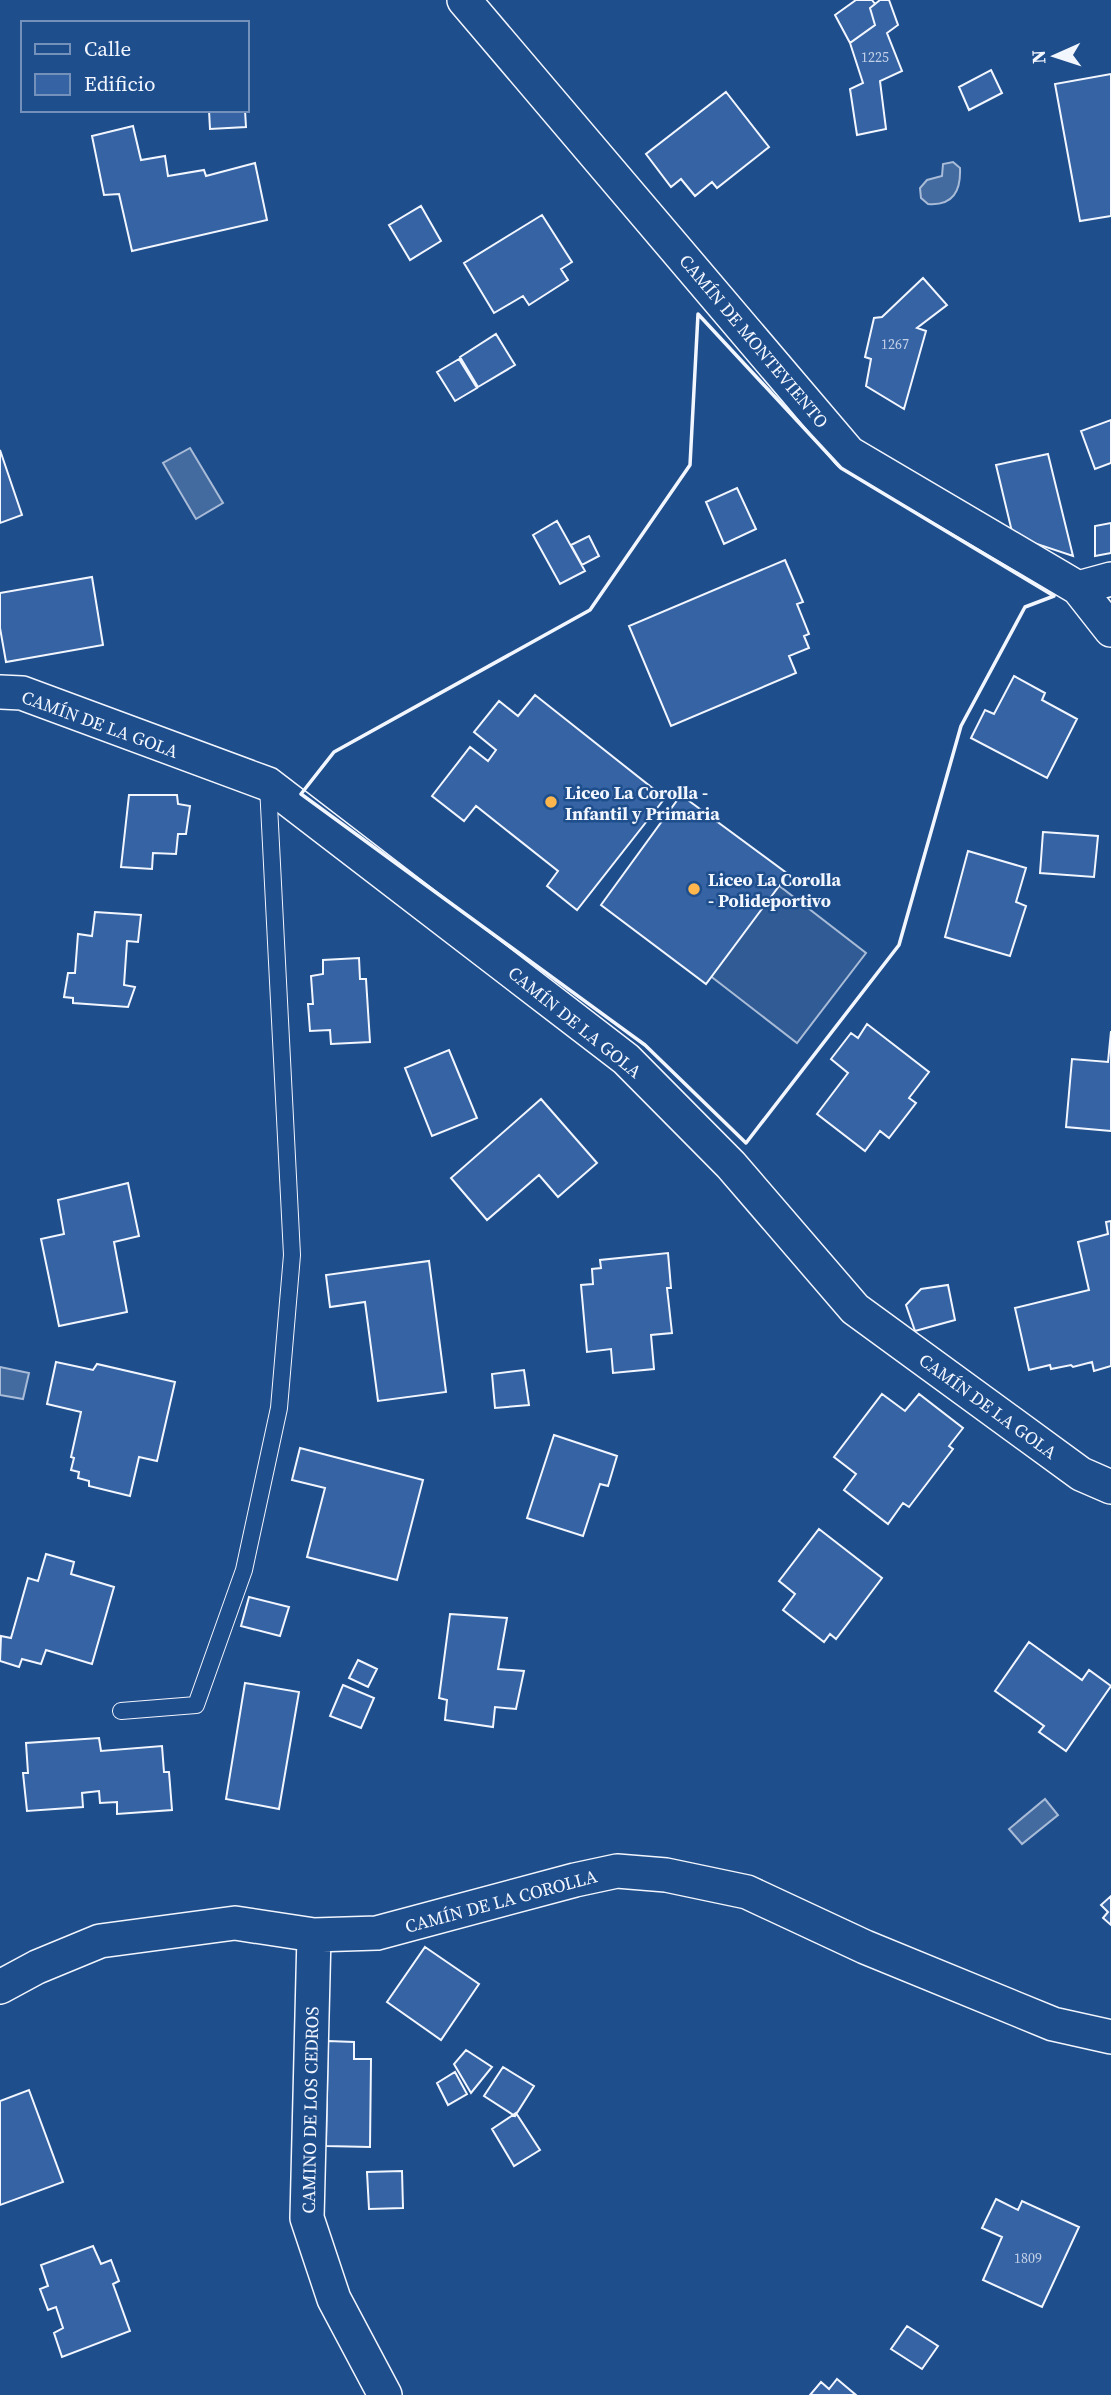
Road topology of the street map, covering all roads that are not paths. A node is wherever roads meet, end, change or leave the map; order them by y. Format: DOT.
graph roads {
  1 [pos="464,0"];
  2 [pos="1111,579"];
  3 [pos="1078,588"];
  4 [pos="1111,631"];
  5 [pos="0,692"];
  6 [pos="268,784"];
  7 [pos="1111,1487"];
  8 [pos="121,1711"];
  9 [pos="314,1934"];
  10 [pos="0,1987"];
  11 [pos="1111,2037"];
  12 [pos="385,2395"];
  1 -- 3 [label="street, CAMÍN DE MONTEVIENTO"];
  2 -- 3 [label="street"];
  3 -- 4 [label="street"];
  5 -- 6 [label="street, CAMÍN DE LA GOLA"];
  6 -- 7 [label="street, CAMÍN DE LA GOLA"];
  6 -- 8 [label="lane"];
  9 -- 10 [label="street, CAMÍN DE LA COROLLA"];
  9 -- 11 [label="street, CAMÍN DE LA COROLLA"];
  9 -- 12 [label="street, CAMINO DE LOS CEDROS"];
}
